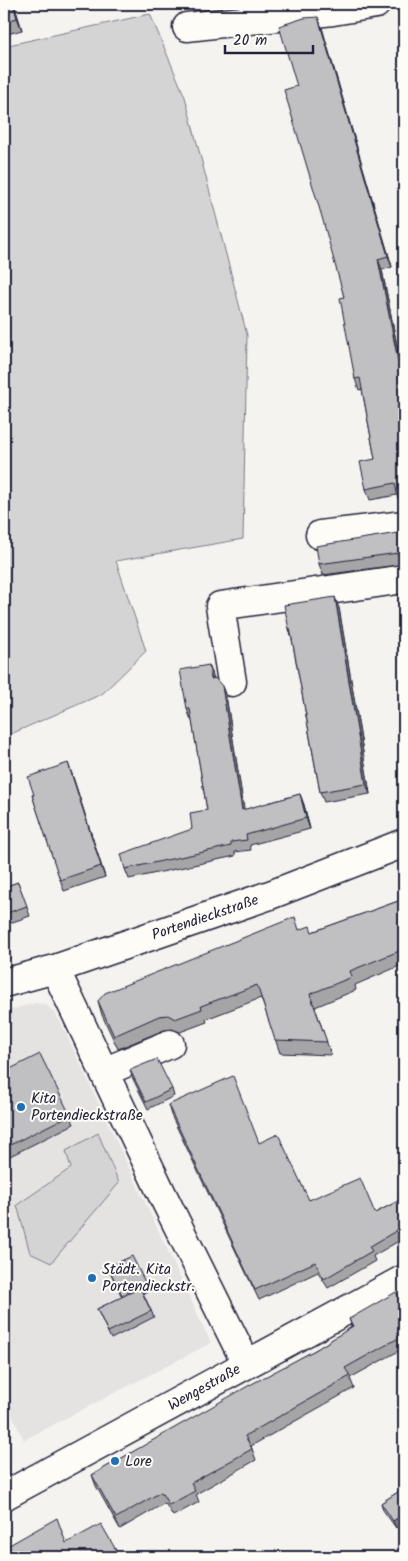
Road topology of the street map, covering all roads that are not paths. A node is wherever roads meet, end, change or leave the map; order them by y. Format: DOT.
graph roads {
  1 [pos="376,4"];
  2 [pos="187,27"];
  3 [pos="404,525"];
  4 [pos="320,535"];
  5 [pos="404,579"];
  6 [pos="232,682"];
  7 [pos="404,843"];
  8 [pos="55,969"];
  9 [pos="4,983"];
  10 [pos="170,1044"];
  11 [pos="104,1072"];
  12 [pos="404,1279"];
  13 [pos="246,1363"];
  14 [pos="4,1496"];
  1 -- 2 [label="street"];
  3 -- 4 [label="street"];
  5 -- 6 [label="street"];
  7 -- 8 [label="street, Portendieckstraße"];
  8 -- 9 [label="street, Portendieckstraße"];
  8 -- 11 [label="street"];
  10 -- 11 [label="street"];
  11 -- 13 [label="street"];
  12 -- 13 [label="street, Wengestraße"];
  13 -- 14 [label="street, Wengestraße"];
}
